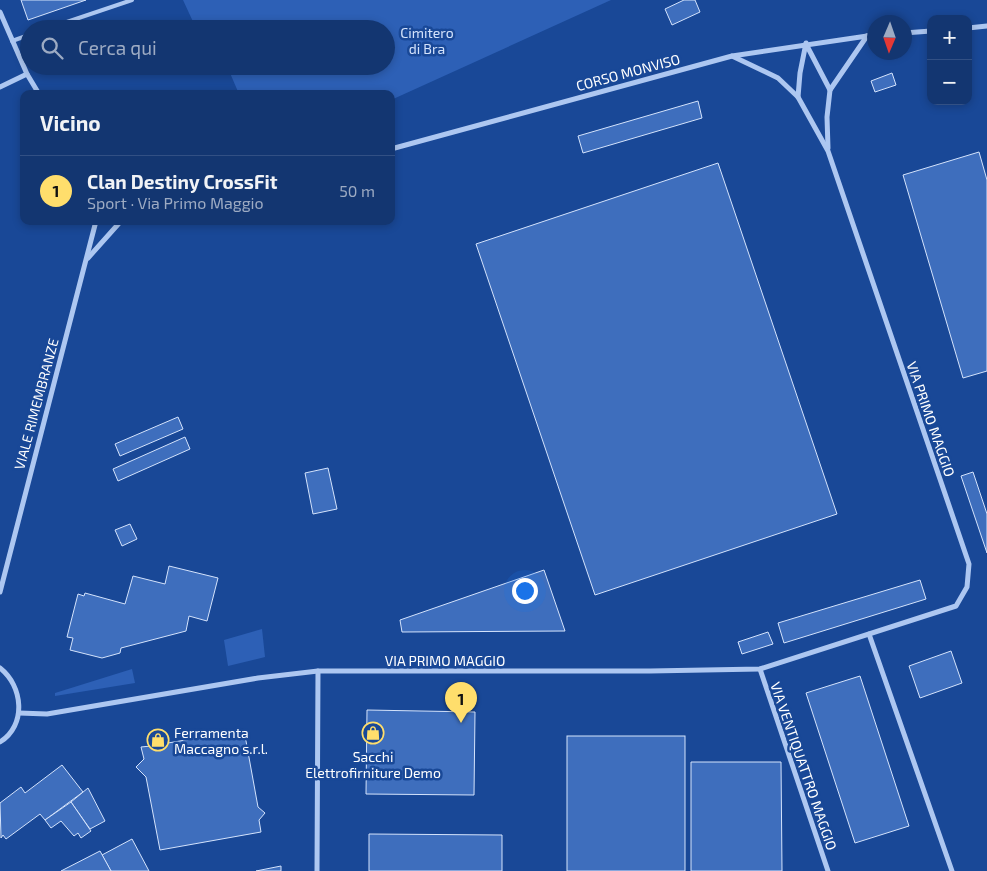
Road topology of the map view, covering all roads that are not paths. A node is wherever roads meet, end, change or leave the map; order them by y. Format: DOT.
graph roads {
  1 [pos="132,0"];
  2 [pos="0,12"];
  3 [pos="73,20"];
  4 [pos="987,26"];
  5 [pos="972,28"];
  6 [pos="927,31"];
  7 [pos="912,32"];
  8 [pos="867,36"];
  9 [pos="20,38"];
  10 [pos="12,41"];
  11 [pos="806,44"];
  12 [pos="732,56"];
  13 [pos="20,59"];
  14 [pos="25,75"];
  15 [pos="28,75"];
  16 [pos="0,86"];
  17 [pos="37,90"];
  18 [pos="830,90"];
  19 [pos="798,97"];
  20 [pos="395,148"];
  21 [pos="828,151"];
  22 [pos="95,225"];
  23 [pos="118,225"];
  24 [pos="86,261"];
  25 [pos="0,592"];
  26 [pos="869,634"];
  27 [pos="0,668"];
  28 [pos="760,669"];
  29 [pos="318,671"];
  30 [pos="19,713"];
  31 [pos="0,742"];
  32 [pos="318,871"];
  33 [pos="828,871"];
  34 [pos="952,871"];
  1 -- 3 [label="lane"];
  2 -- 10 [label="street"];
  4 -- 5 [label="street"];
  6 -- 7 [label="street"];
  8 -- 11 [label="street, CORSO MONVISO"];
  8 -- 18 [label="street, VIA PRIMO MAGGIO"];
  9 -- 10 [label="lane"];
  10 -- 13 [label="street"];
  11 -- 12 [label="street, CORSO MONVISO"];
  11 -- 18 [label="street"];
  11 -- 19 [label="street"];
  12 -- 19 [label="street, VIA PRIMO MAGGIO"];
  12 -- 20 [label="street, CORSO MONVISO"];
  14 -- 16 [label="street"];
  15 -- 17 [label="street"];
  18 -- 21 [label="street, VIA PRIMO MAGGIO"];
  19 -- 21 [label="street, VIA PRIMO MAGGIO"];
  21 -- 26 [label="street, VIA PRIMO MAGGIO"];
  22 -- 24 [label="street, VIALE RIMEMBRANZE"];
  23 -- 24 [label="street"];
  24 -- 25 [label="street, VIALE RIMEMBRANZE"];
  26 -- 28 [label="street, VIA PRIMO MAGGIO"];
  26 -- 34 [label="street"];
  27 -- 30 [label="street"];
  28 -- 29 [label="street, VIA PRIMO MAGGIO"];
  28 -- 33 [label="street, VIA VENTIQUATTRO MAGGIO"];
  29 -- 30 [label="street, VIA PRIMO MAGGIO"];
  29 -- 32 [label="street"];
  30 -- 31 [label="street"];
}
